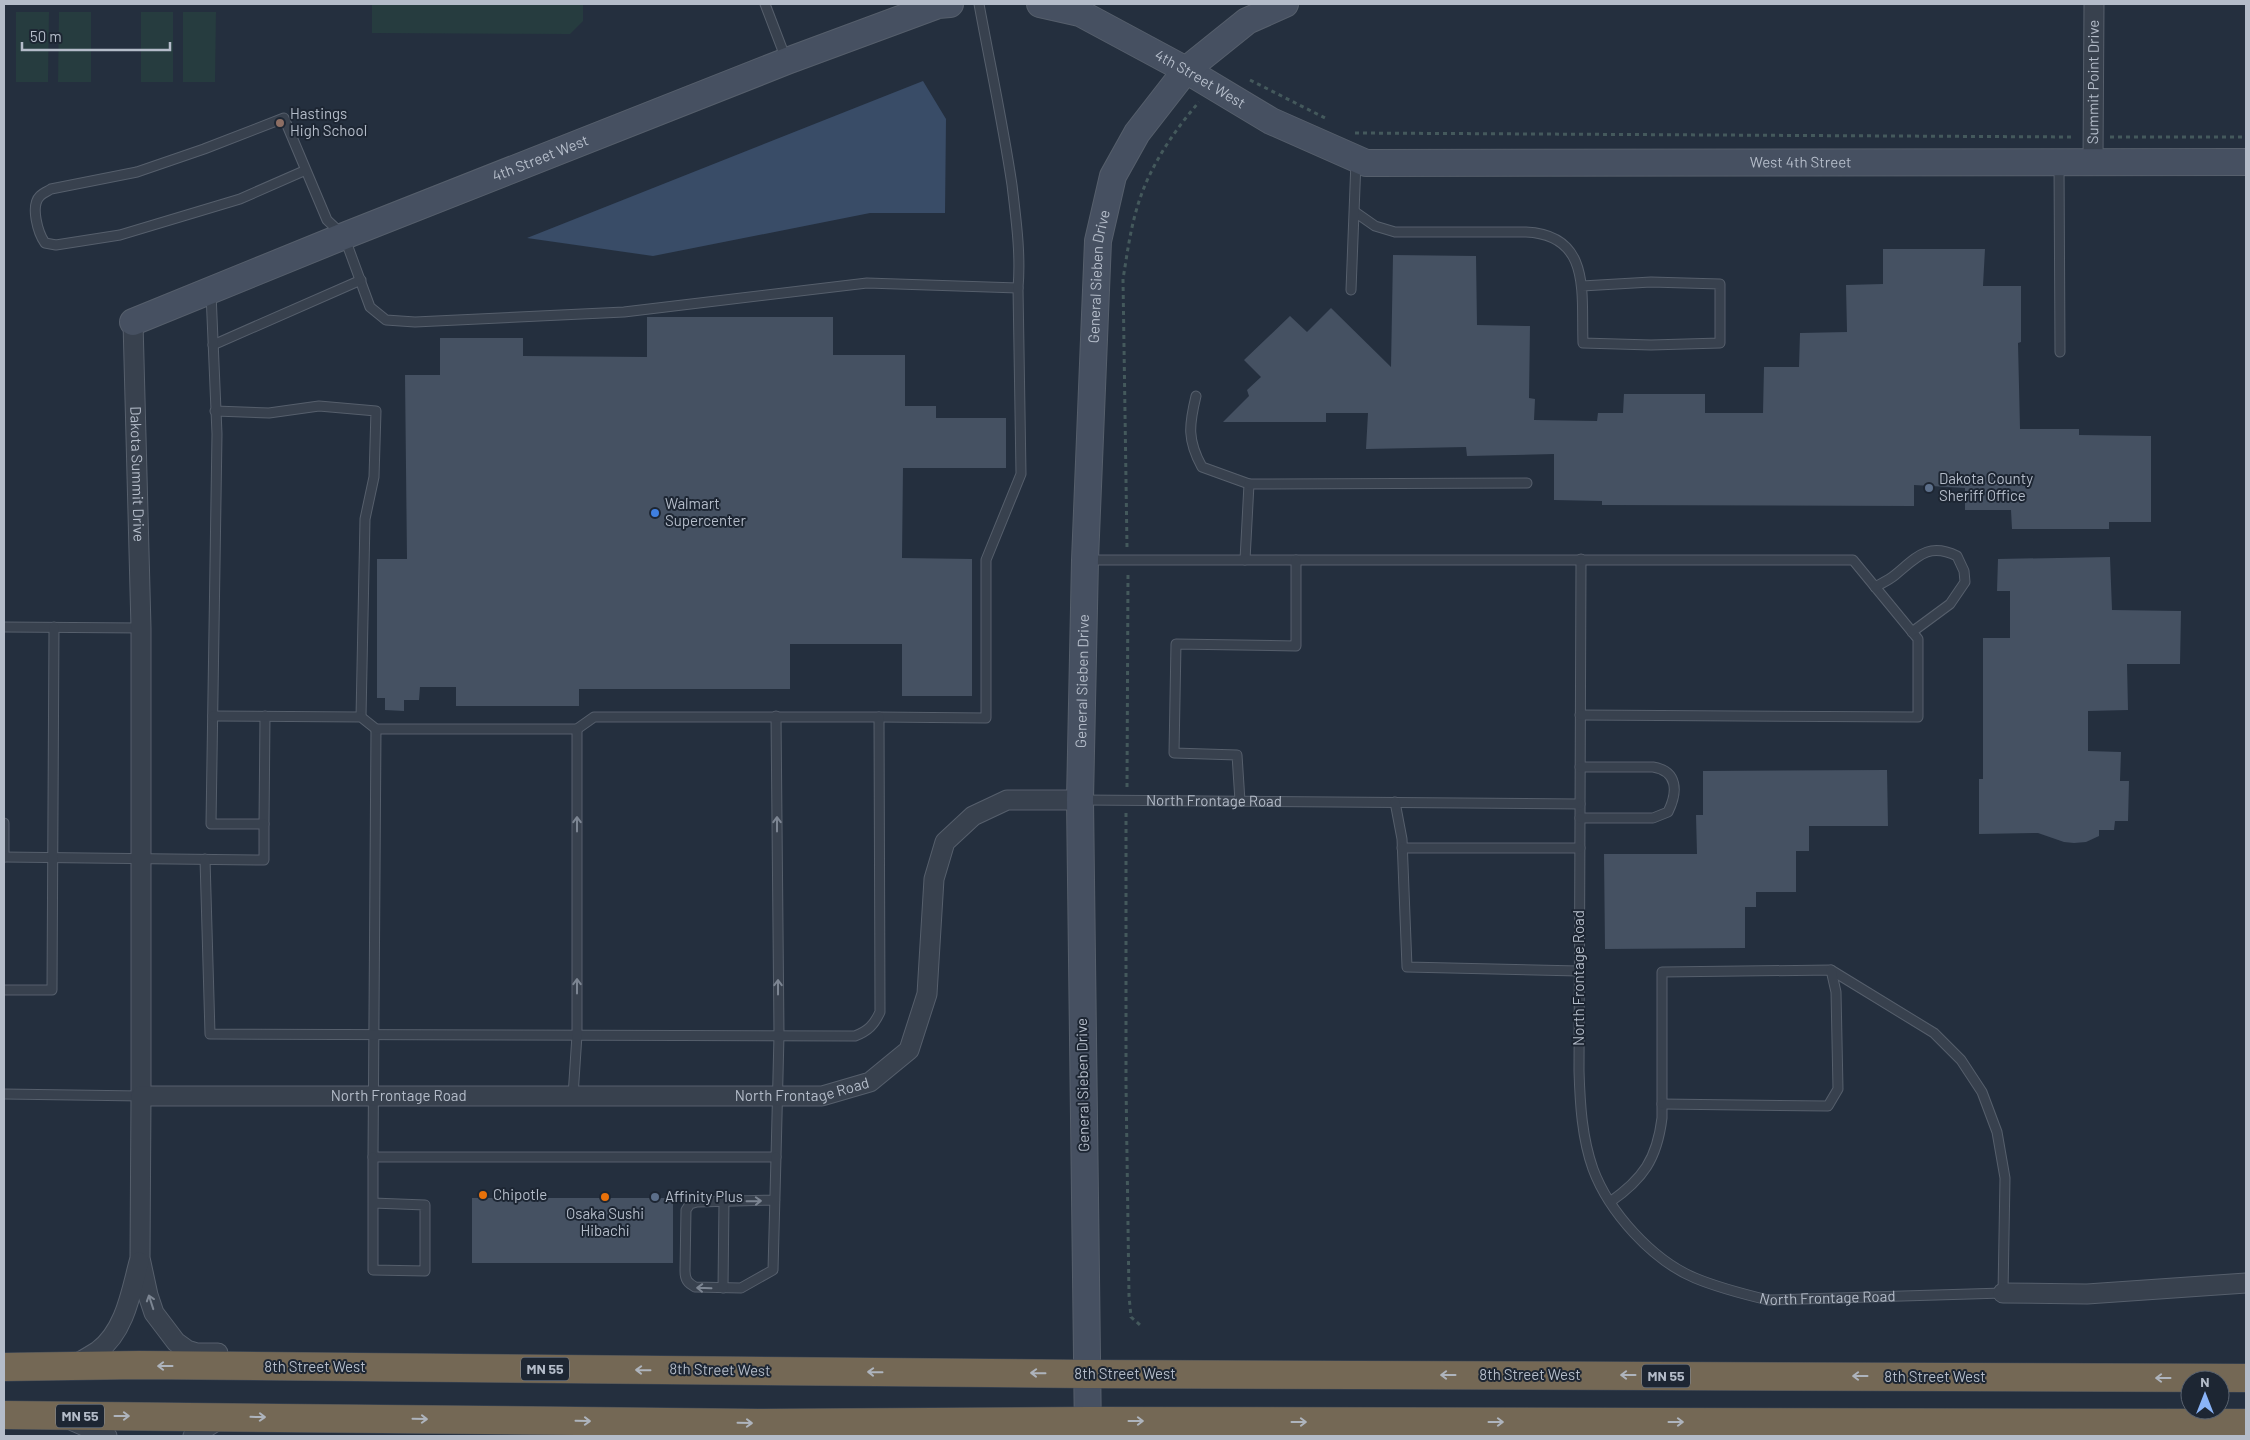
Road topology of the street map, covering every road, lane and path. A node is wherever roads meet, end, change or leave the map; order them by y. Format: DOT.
graph roads {
  1 [pos="765,4"];
  2 [pos="950,4"];
  3 [pos="979,4"];
  4 [pos="1040,4"];
  5 [pos="1285,4"];
  6 [pos="2094,4"];
  7 [pos="787,61"];
  8 [pos="1186,70"];
  9 [pos="1248,79"];
  10 [pos="1213,86"];
  11 [pos="1328,119"];
  12 [pos="1354,133"];
  13 [pos="2246,137"];
  14 [pos="2094,149"];
  15 [pos="1356,158"];
  16 [pos="2059,161"];
  17 [pos="2246,162"];
  18 [pos="306,170"];
  19 [pos="1354,212"];
  20 [pos="344,236"];
  21 [pos="361,280"];
  22 [pos="1582,286"];
  23 [pos="1018,288"];
  24 [pos="1351,290"];
  25 [pos="211,291"];
  26 [pos="133,322"];
  27 [pos="213,345"];
  28 [pos="2060,352"];
  29 [pos="1196,396"];
  30 [pos="215,411"];
  31 [pos="1527,483"];
  32 [pos="1248,484"];
  33 [pos="1581,559"];
  34 [pos="1085,560"];
  35 [pos="1127,560"];
  36 [pos="1245,560"];
  37 [pos="1296,560"];
  38 [pos="1875,587"];
  39 [pos="4,627"];
  40 [pos="54,627"];
  41 [pos="141,628"];
  42 [pos="1912,632"];
  43 [pos="213,716"];
  44 [pos="265,716"];
  45 [pos="776,716"];
  46 [pos="1580,716"];
  47 [pos="361,717"];
  48 [pos="879,717"];
  49 [pos="376,729"];
  50 [pos="577,729"];
  51 [pos="1580,766"];
  52 [pos="1080,800"];
  53 [pos="1126,801"];
  54 [pos="1240,801"];
  55 [pos="1395,802"];
  56 [pos="1580,804"];
  57 [pos="1580,818"];
  58 [pos="4,823"];
  59 [pos="264,824"];
  60 [pos="1402,848"];
  61 [pos="1580,848"];
  62 [pos="4,857"];
  63 [pos="51,857"];
  64 [pos="140,857"];
  65 [pos="205,858"];
  66 [pos="1831,970"];
  67 [pos="1579,971"];
  68 [pos="4,990"];
  69 [pos="374,1035"];
  70 [pos="577,1035"];
  71 [pos="779,1035"];
  72 [pos="4,1094"];
  73 [pos="141,1096"];
  74 [pos="374,1096"];
  75 [pos="573,1096"];
  76 [pos="776,1096"];
  77 [pos="1662,1104"];
  78 [pos="373,1157"];
  79 [pos="776,1157"];
  80 [pos="775,1200"];
  81 [pos="724,1201"];
  82 [pos="1610,1202"];
  83 [pos="373,1203"];
  84 [pos="140,1258"];
  85 [pos="2246,1283"];
  86 [pos="723,1288"];
  87 [pos="2004,1293"];
  88 [pos="1140,1326"];
  89 [pos="73,1366"];
  90 [pos="4,1367"];
  91 [pos="611,1369"];
  92 [pos="1086,1374"];
  93 [pos="2246,1378"];
  94 [pos="4,1415"];
  95 [pos="58,1416"];
  96 [pos="224,1417"];
  97 [pos="2246,1423"];
  98 [pos="1088,1429"];
  99 [pos="107,1436"];
  100 [pos="192,1436"];
  1 -- 7 [label="lane"];
  2 -- 7 [label="street, 4th Street West"];
  3 -- 23 [label="lane"];
  4 -- 8 [label="street, 4th Street West"];
  5 -- 8 [label="street, General Sieben Drive"];
  6 -- 14 [label="street, Summit Point Drive"];
  7 -- 20 [label="street, 4th Street West"];
  8 -- 10 [label="street, 4th Street West"];
  8 -- 34 [label="street, General Sieben Drive"];
  9 -- 11 [label="path"];
  10 -- 15 [label="street, 4th Street West"];
  10 -- 35 [label="path"];
  12 -- 14 [label="path"];
  13 -- 14 [label="path"];
  14 -- 16 [label="street, West 4th Street"];
  14 -- 17 [label="street, West 4th Street"];
  15 -- 16 [label="street, West 4th Street"];
  15 -- 19 [label="lane"];
  16 -- 28 [label="lane"];
  18 -- 18 [label="lane"];
  18 -- 20 [label="lane"];
  19 -- 22 [label="lane"];
  19 -- 24 [label="lane"];
  20 -- 21 [label="lane"];
  20 -- 25 [label="street, 4th Street West"];
  21 -- 23 [label="lane"];
  21 -- 27 [label="lane"];
  22 -- 22 [label="lane"];
  23 -- 48 [label="lane"];
  25 -- 26 [label="street, 4th Street West"];
  25 -- 27 [label="lane"];
  26 -- 41 [label="street, Dakota Summit Drive"];
  27 -- 30 [label="lane"];
  29 -- 32 [label="lane"];
  30 -- 43 [label="lane"];
  30 -- 47 [label="lane"];
  31 -- 32 [label="lane"];
  32 -- 36 [label="lane"];
  33 -- 37 [label="lane"];
  33 -- 38 [label="lane"];
  33 -- 46 [label="lane"];
  34 -- 35 [label="lane"];
  34 -- 52 [label="street, General Sieben Drive"];
  35 -- 36 [label="lane"];
  35 -- 53 [label="path"];
  36 -- 37 [label="lane"];
  37 -- 54 [label="lane"];
  38 -- 42 [label="lane"];
  38 -- 42 [label="lane"];
  39 -- 40 [label="lane"];
  40 -- 41 [label="lane"];
  40 -- 63 [label="lane"];
  41 -- 64 [label="street, Dakota Summit Drive"];
  42 -- 46 [label="lane"];
  43 -- 44 [label="lane"];
  43 -- 59 [label="lane"];
  44 -- 47 [label="lane"];
  44 -- 59 [label="lane"];
  45 -- 48 [label="lane"];
  45 -- 50 [label="lane"];
  71 -- 45 [label="lane, one-way"];
  46 -- 51 [label="lane"];
  47 -- 49 [label="lane"];
  48 -- 71 [label="lane"];
  49 -- 50 [label="lane"];
  49 -- 69 [label="lane"];
  70 -- 50 [label="lane, one-way"];
  51 -- 56 [label="lane"];
  51 -- 57 [label="lane"];
  52 -- 53 [label="lane, North Frontage Road"];
  52 -- 76 [label="street, North Frontage Road"];
  52 -- 92 [label="street, General Sieben Drive"];
  53 -- 54 [label="lane, North Frontage Road"];
  53 -- 88 [label="path"];
  54 -- 55 [label="lane, North Frontage Road"];
  55 -- 56 [label="lane, North Frontage Road"];
  55 -- 60 [label="lane"];
  56 -- 57 [label="lane, North Frontage Road"];
  57 -- 61 [label="lane, North Frontage Road"];
  58 -- 62 [label="lane"];
  59 -- 65 [label="lane"];
  60 -- 61 [label="lane"];
  60 -- 67 [label="lane"];
  61 -- 67 [label="lane, North Frontage Road"];
  62 -- 63 [label="lane"];
  63 -- 64 [label="lane"];
  63 -- 68 [label="lane"];
  64 -- 65 [label="lane"];
  64 -- 73 [label="street, Dakota Summit Drive"];
  65 -- 69 [label="lane"];
  66 -- 77 [label="lane"];
  66 -- 77 [label="lane"];
  66 -- 87 [label="lane"];
  67 -- 82 [label="lane, North Frontage Road"];
  69 -- 70 [label="lane"];
  69 -- 74 [label="lane"];
  70 -- 71 [label="lane"];
  70 -- 75 [label="lane"];
  71 -- 76 [label="lane"];
  72 -- 73 [label="lane"];
  73 -- 74 [label="street, North Frontage Road"];
  73 -- 84 [label="street"];
  74 -- 75 [label="street, North Frontage Road"];
  74 -- 78 [label="lane"];
  75 -- 76 [label="street, North Frontage Road"];
  76 -- 79 [label="lane"];
  77 -- 82 [label="lane"];
  78 -- 79 [label="lane"];
  78 -- 83 [label="lane"];
  79 -- 80 [label="lane"];
  81 -- 80 [label="lane, one-way"];
  80 -- 86 [label="lane"];
  81 -- 86 [label="lane"];
  86 -- 81 [label="lane, one-way"];
  82 -- 87 [label="lane, North Frontage Road"];
  83 -- 83 [label="lane"];
  84 -- 89 [label="street"];
  91 -- 84 [label="street, one-way"];
  85 -- 87 [label="street, North Frontage Road"];
  89 -- 90 [label="highway, 8th Street West / MN 55"];
  91 -- 89 [label="highway, 8th Street West / MN 55, one-way"];
  92 -- 91 [label="highway, 8th Street West / MN 55, one-way"];
  93 -- 92 [label="highway, 8th Street West / MN 55, one-way"];
  92 -- 98 [label="street, General Sieben Drive"];
  94 -- 95 [label="highway, MN 55"];
  95 -- 96 [label="highway, MN 55, one-way"];
  95 -- 99 [label="street"];
  96 -- 98 [label="highway, MN 55, one-way"];
  96 -- 100 [label="street"];
  98 -- 97 [label="highway, MN 55, one-way"];
}
